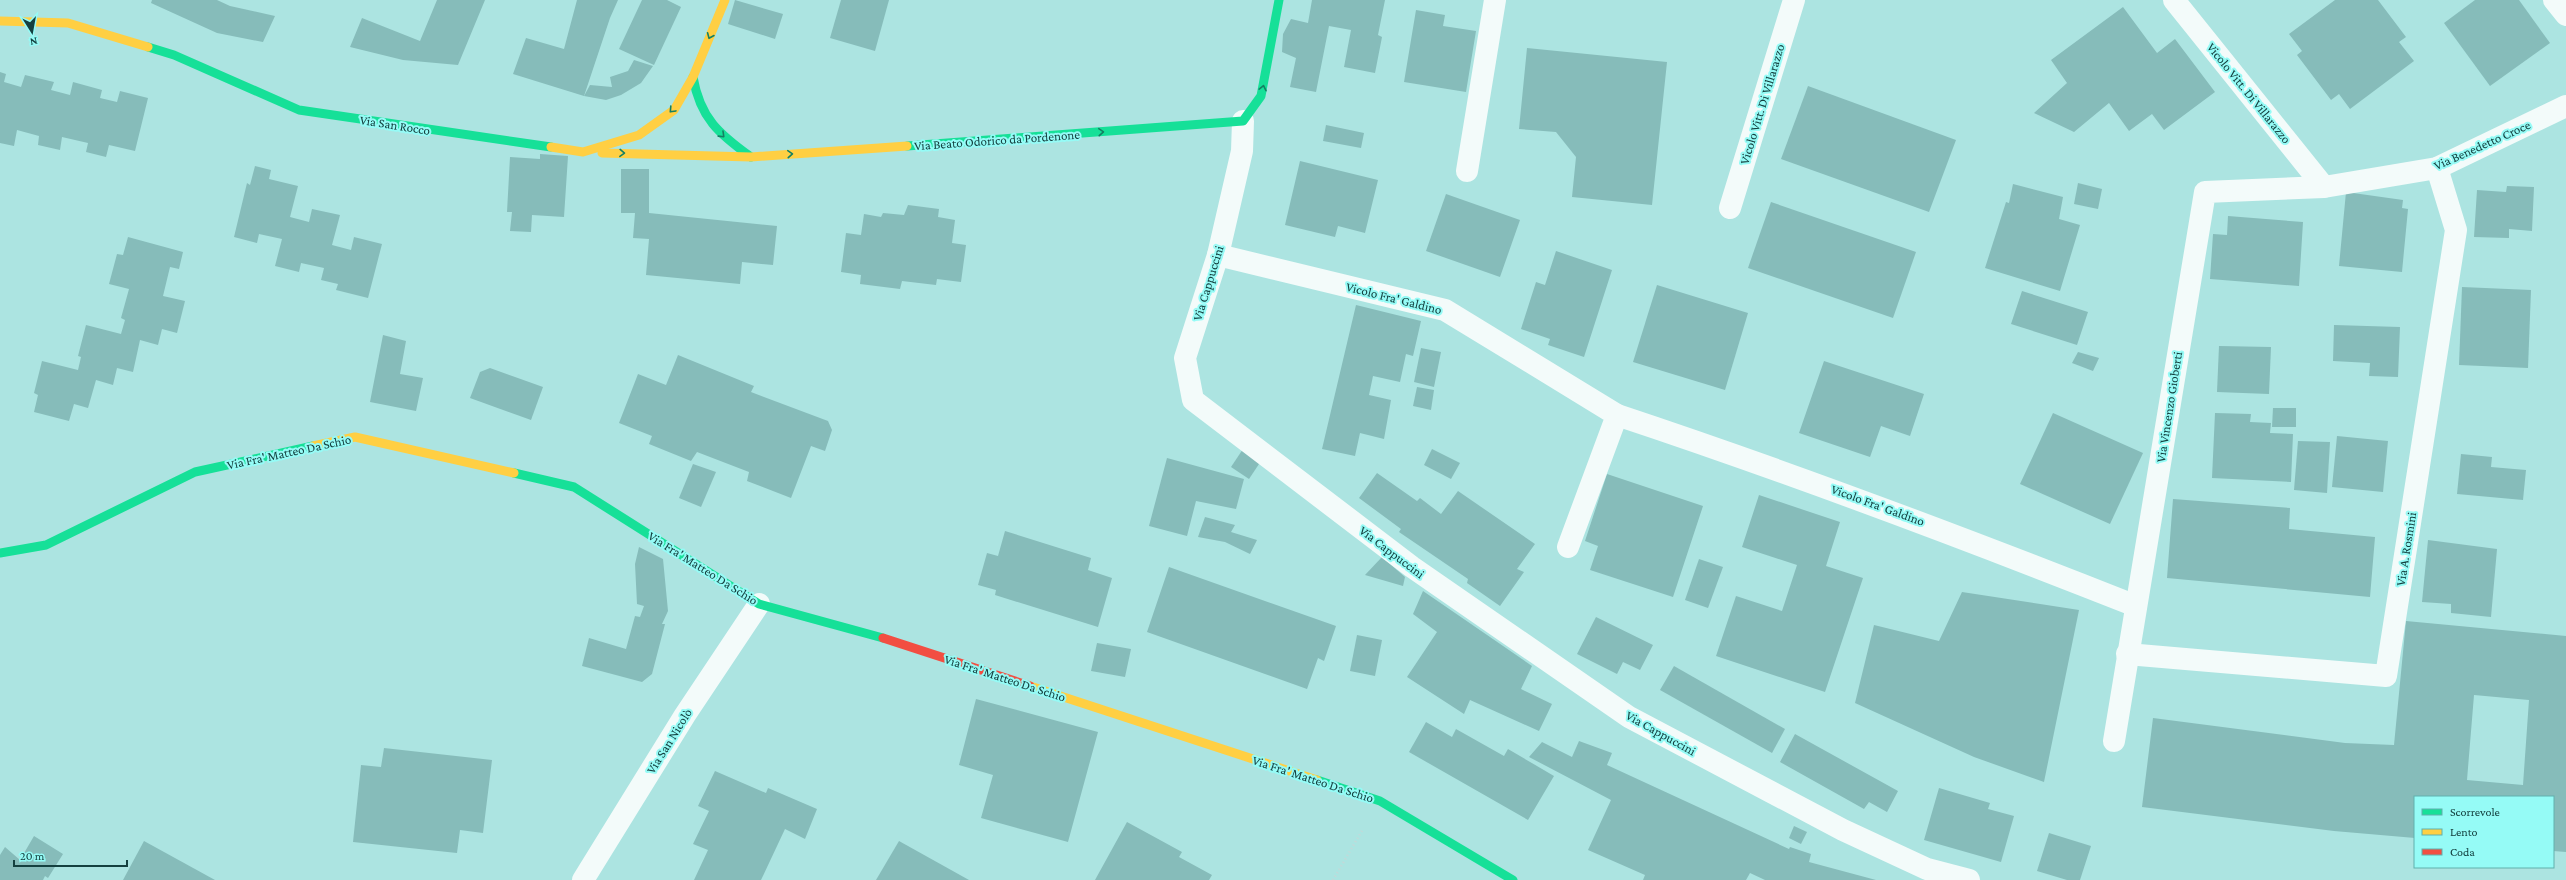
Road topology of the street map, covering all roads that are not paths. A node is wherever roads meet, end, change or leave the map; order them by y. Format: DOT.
graph roads {
  1 [pos="725,0"];
  2 [pos="1279,0"];
  3 [pos="1495,0"];
  4 [pos="1794,0"];
  5 [pos="2174,0"];
  6 [pos="2554,0"];
  7 [pos="2566,16"];
  8 [pos="0,21"];
  9 [pos="693,77"];
  10 [pos="2566,106"];
  11 [pos="1243,121"];
  12 [pos="583,152"];
  13 [pos="751,156"];
  14 [pos="2437,168"];
  15 [pos="1468,171"];
  16 [pos="2324,187"];
  17 [pos="1730,208"];
  18 [pos="1218,255"];
  19 [pos="1616,415"];
  20 [pos="1568,547"];
  21 [pos="0,553"];
  22 [pos="759,604"];
  23 [pos="2136,606"];
  24 [pos="2127,654"];
  25 [pos="2114,741"];
  26 [pos="583,880"];
  27 [pos="1513,880"];
  28 [pos="1969,880"];
  1 -- 9 [label="street, Via San Rocco, one-way"];
  11 -- 2 [label="street, one-way"];
  3 -- 15 [label="street"];
  4 -- 17 [label="street, Vicolo Vitt. Di Villarazzo"];
  5 -- 16 [label="street, Vicolo Vitt. Di Villarazzo"];
  6 -- 7 [label="street"];
  8 -- 12 [label="street, Via San Rocco"];
  9 -- 12 [label="street, Via San Rocco, one-way"];
  9 -- 13 [label="street, one-way"];
  10 -- 14 [label="street, Via Benedetto Croce"];
  13 -- 11 [label="street, Via Beato Odorico da Pordenone, one-way"];
  11 -- 18 [label="street, Via Cappuccini"];
  12 -- 13 [label="street, Via Beato Odorico da Pordenone, one-way"];
  14 -- 16 [label="street, Via Benedetto Croce"];
  14 -- 24 [label="street, Via A. Rosmini"];
  16 -- 23 [label="street, Via Vincenzo Gioberti"];
  18 -- 19 [label="street, Vicolo Fra' Galdino"];
  18 -- 28 [label="street, Via Cappuccini"];
  19 -- 20 [label="street"];
  19 -- 23 [label="street, Vicolo Fra' Galdino"];
  21 -- 22 [label="street, Via Fra' Matteo Da Schio"];
  22 -- 26 [label="street, Via San Nicolò"];
  22 -- 27 [label="street, Via Fra' Matteo Da Schio"];
  23 -- 24 [label="street, Via Vincenzo Gioberti"];
  24 -- 25 [label="street, Via Vincenzo Gioberti"];
}
